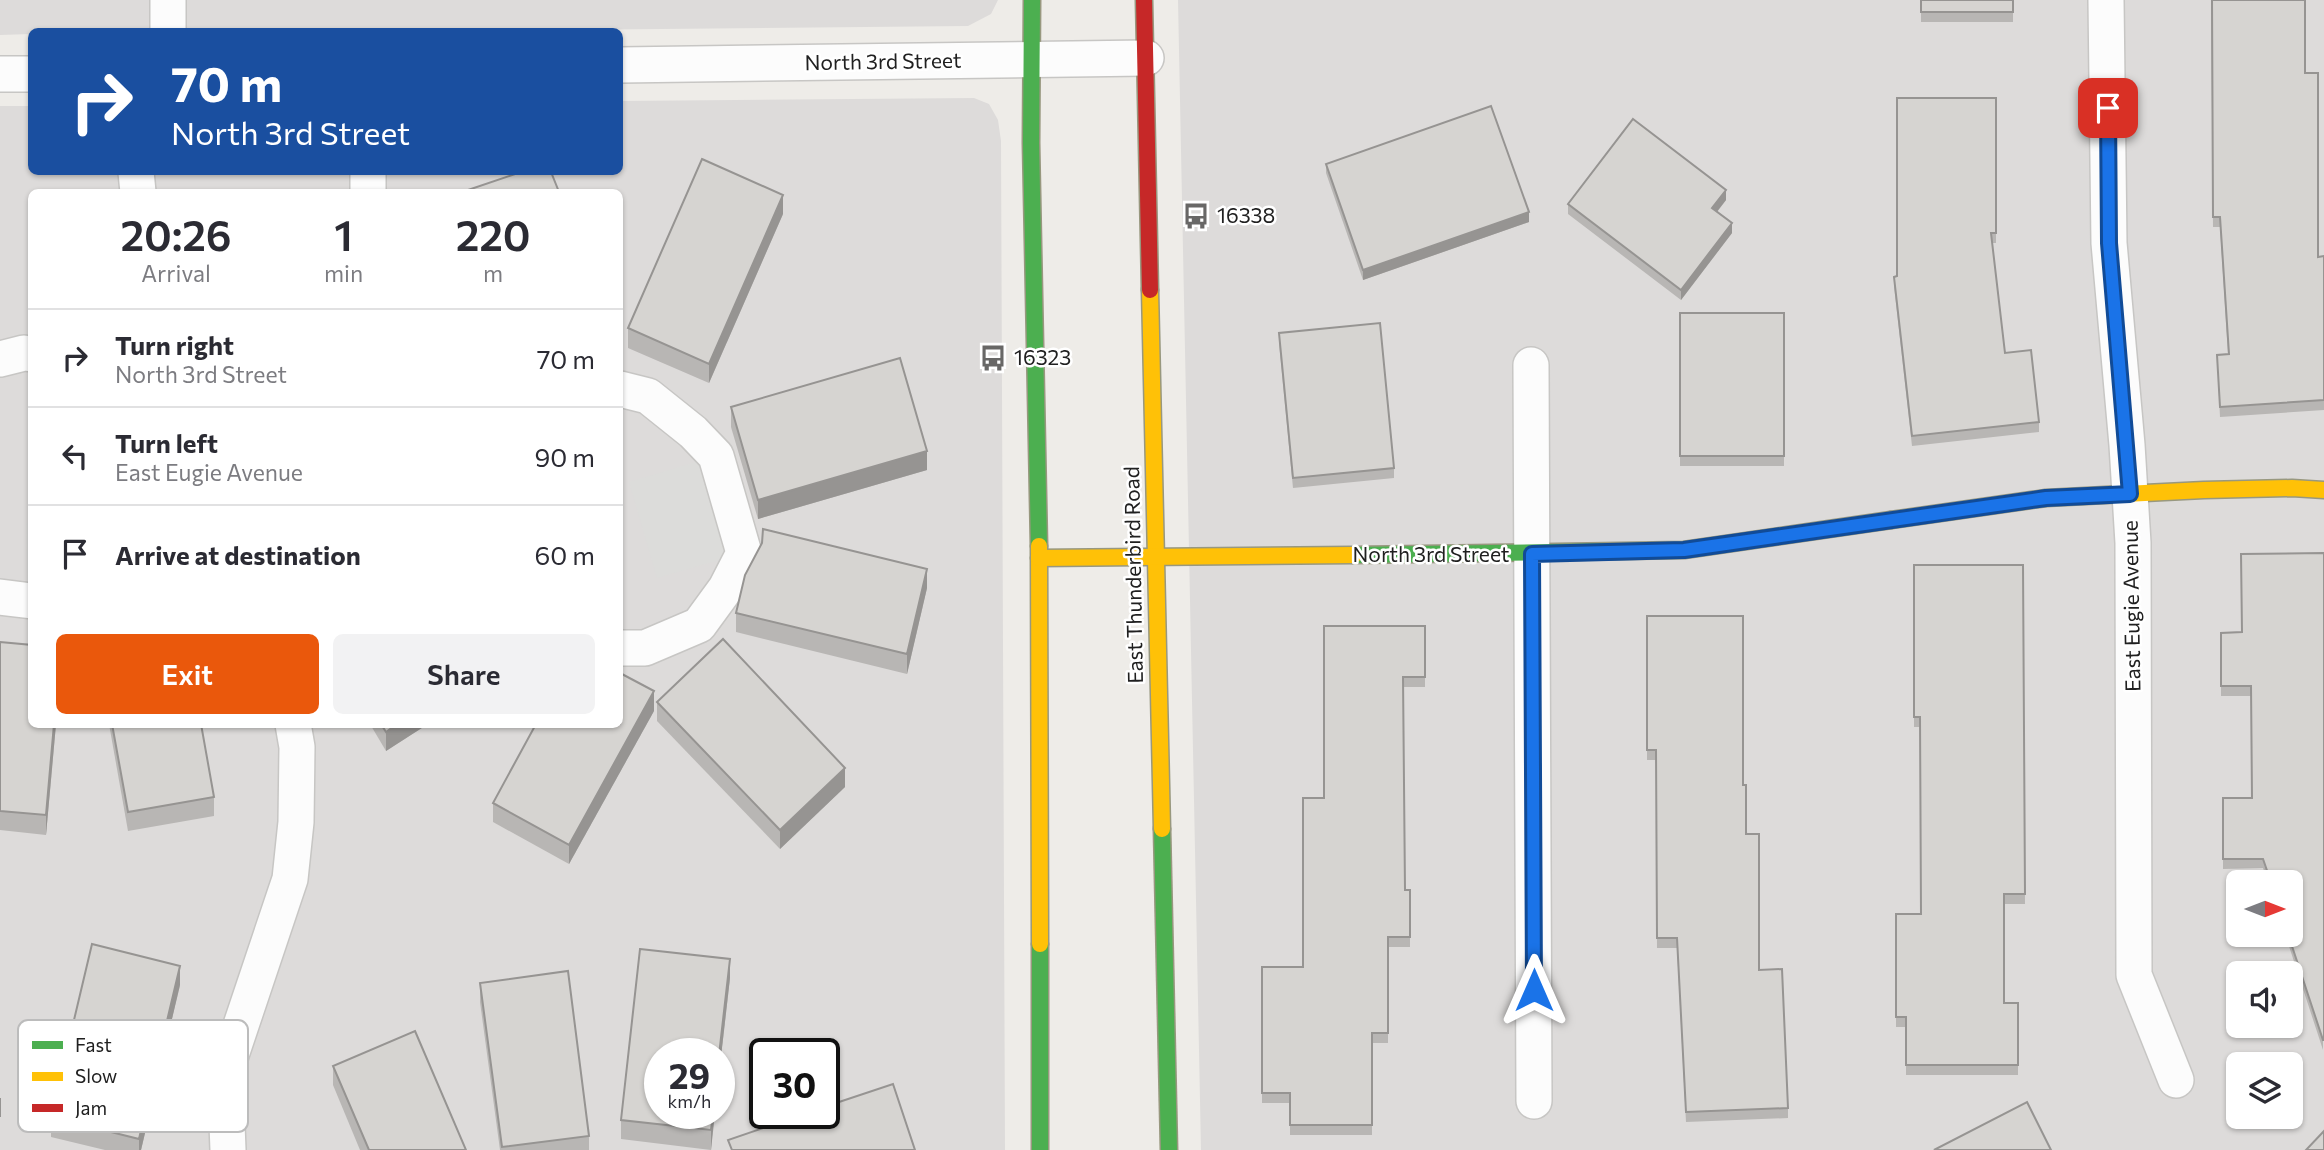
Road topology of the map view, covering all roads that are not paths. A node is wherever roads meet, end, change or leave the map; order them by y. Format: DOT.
graph roads {
  1 [pos="168,0"];
  2 [pos="1032,0"];
  3 [pos="1144,0"];
  4 [pos="2106,0"];
  5 [pos="168,28"];
  6 [pos="1146,58"];
  7 [pos="1032,61"];
  8 [pos="623,65"];
  9 [pos="0,74"];
  10 [pos="28,74"];
  11 [pos="28,353"];
  12 [pos="0,359"];
  13 [pos="1531,366"];
  14 [pos="623,390"];
  15 [pos="2324,490"];
  16 [pos="2130,494"];
  17 [pos="1532,554"];
  18 [pos="1154,557"];
  19 [pos="1039,558"];
  20 [pos="0,597"];
  21 [pos="28,600"];
  22 [pos="623,648"];
  23 [pos="294,728"];
  24 [pos="243,1020"];
  25 [pos="2176,1080"];
  26 [pos="1534,1101"];
  27 [pos="227,1132"];
  28 [pos="228,1150"];
  29 [pos="1040,1150"];
  30 [pos="1169,1150"];
  1 -- 5 [label="street"];
  2 -- 7 [label="main road"];
  3 -- 6 [label="main road, East Thunderbird Road"];
  4 -- 16 [label="street, East Eugie Avenue"];
  6 -- 7 [label="street, North 3rd Street"];
  6 -- 18 [label="main road, East Thunderbird Road"];
  7 -- 8 [label="street, North 3rd Street"];
  7 -- 19 [label="main road"];
  9 -- 10 [label="street"];
  11 -- 12 [label="street"];
  13 -- 17 [label="street"];
  14 -- 22 [label="street"];
  15 -- 16 [label="main road, North 3rd Street"];
  16 -- 17 [label="main road, North 3rd Street"];
  16 -- 25 [label="street, East Eugie Avenue"];
  17 -- 18 [label="main road, North 3rd Street"];
  17 -- 26 [label="street"];
  18 -- 19 [label="main road, North 3rd Street"];
  18 -- 30 [label="main road, East Thunderbird Road"];
  19 -- 29 [label="main road"];
  20 -- 21 [label="street"];
  23 -- 24 [label="street"];
  27 -- 28 [label="street"];
}
